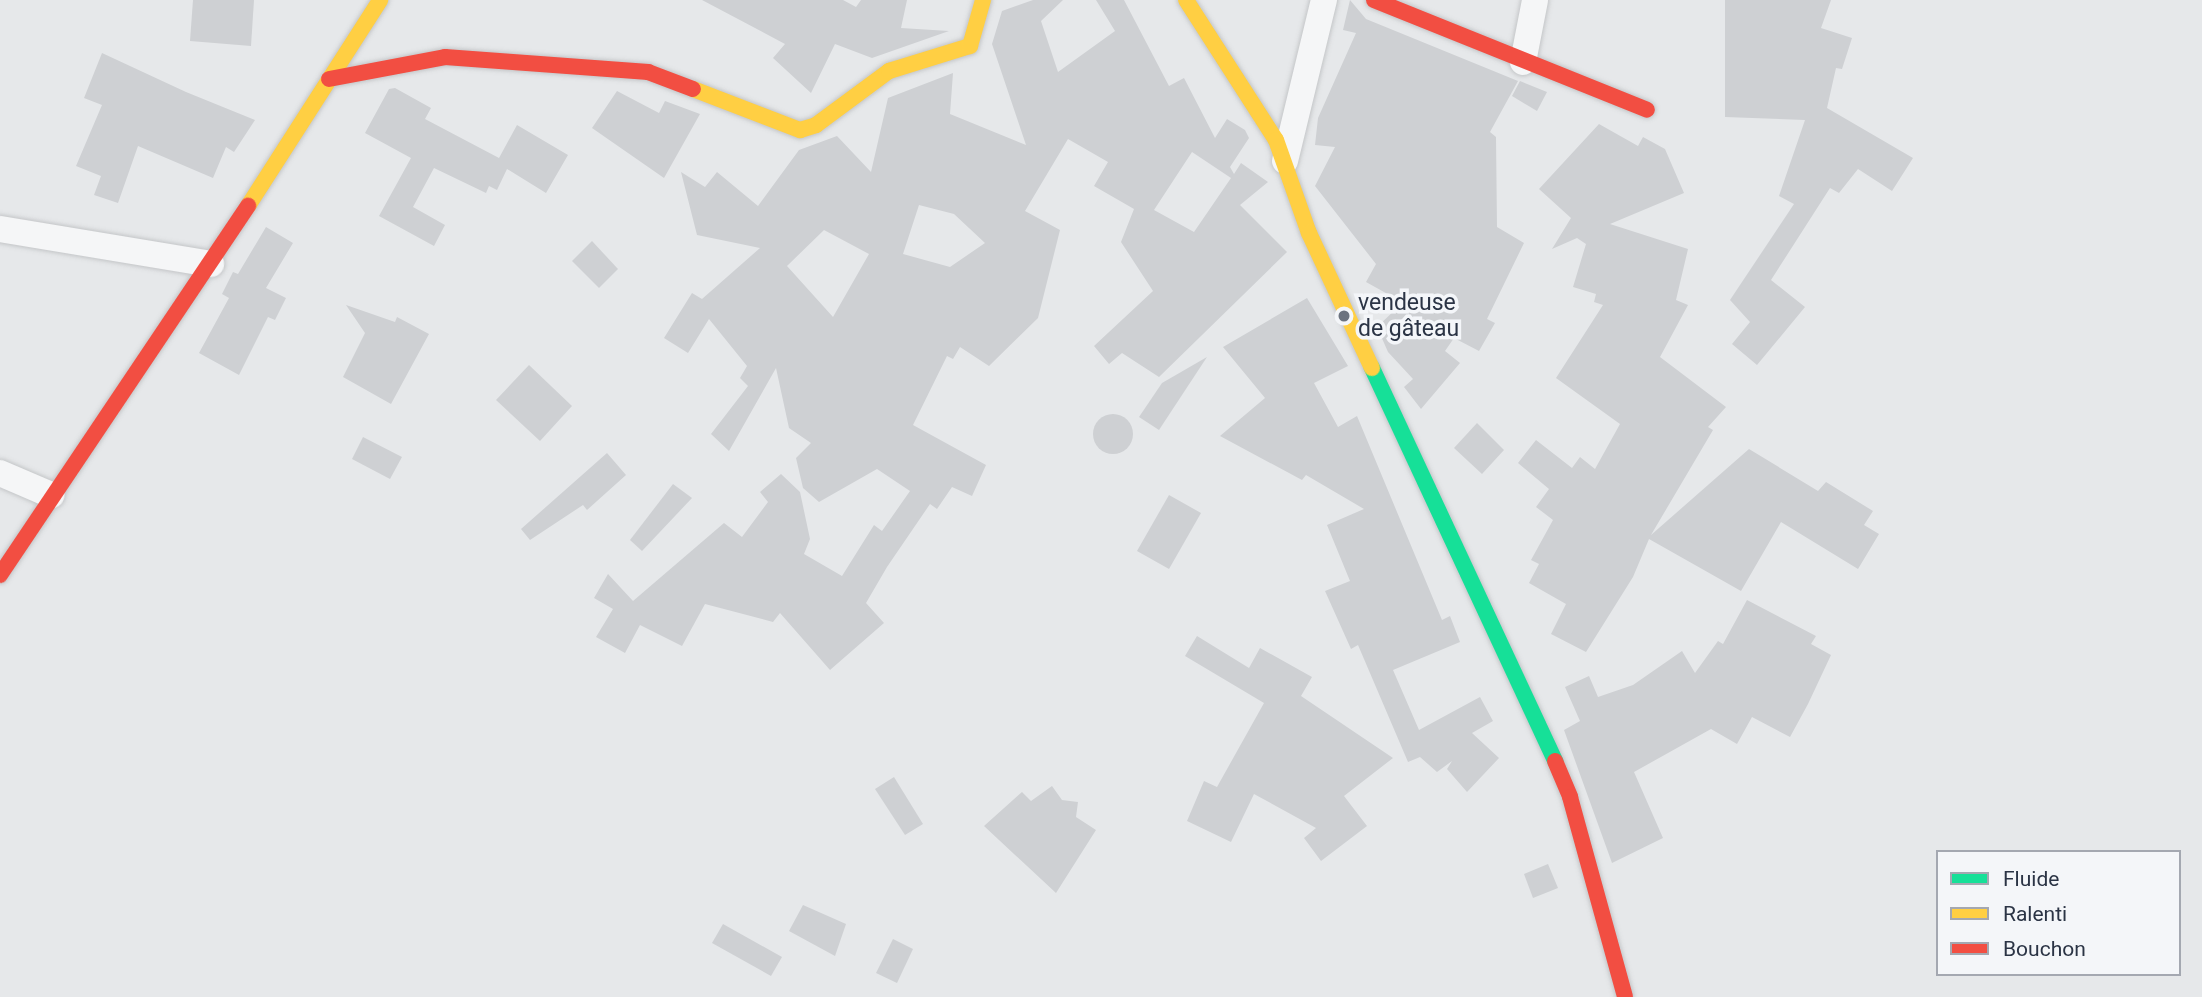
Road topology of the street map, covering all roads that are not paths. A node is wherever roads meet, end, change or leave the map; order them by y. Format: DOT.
graph roads {
  1 [pos="380,0"];
  2 [pos="983,0"];
  3 [pos="1186,0"];
  4 [pos="1324,0"];
  5 [pos="1374,0"];
  6 [pos="1535,0"];
  7 [pos="1522,62"];
  8 [pos="330,79"];
  9 [pos="1647,110"];
  10 [pos="1285,161"];
  11 [pos="0,229"];
  12 [pos="211,264"];
  13 [pos="0,473"];
  14 [pos="51,495"];
  15 [pos="0,575"];
  16 [pos="1625,997"];
  1 -- 8 [label="street"];
  2 -- 8 [label="street"];
  3 -- 10 [label="street"];
  4 -- 10 [label="street"];
  5 -- 7 [label="street"];
  6 -- 7 [label="street"];
  7 -- 9 [label="street"];
  8 -- 12 [label="street"];
  10 -- 16 [label="street"];
  11 -- 12 [label="street"];
  12 -- 14 [label="street"];
  13 -- 14 [label="street"];
  14 -- 15 [label="street"];
}
